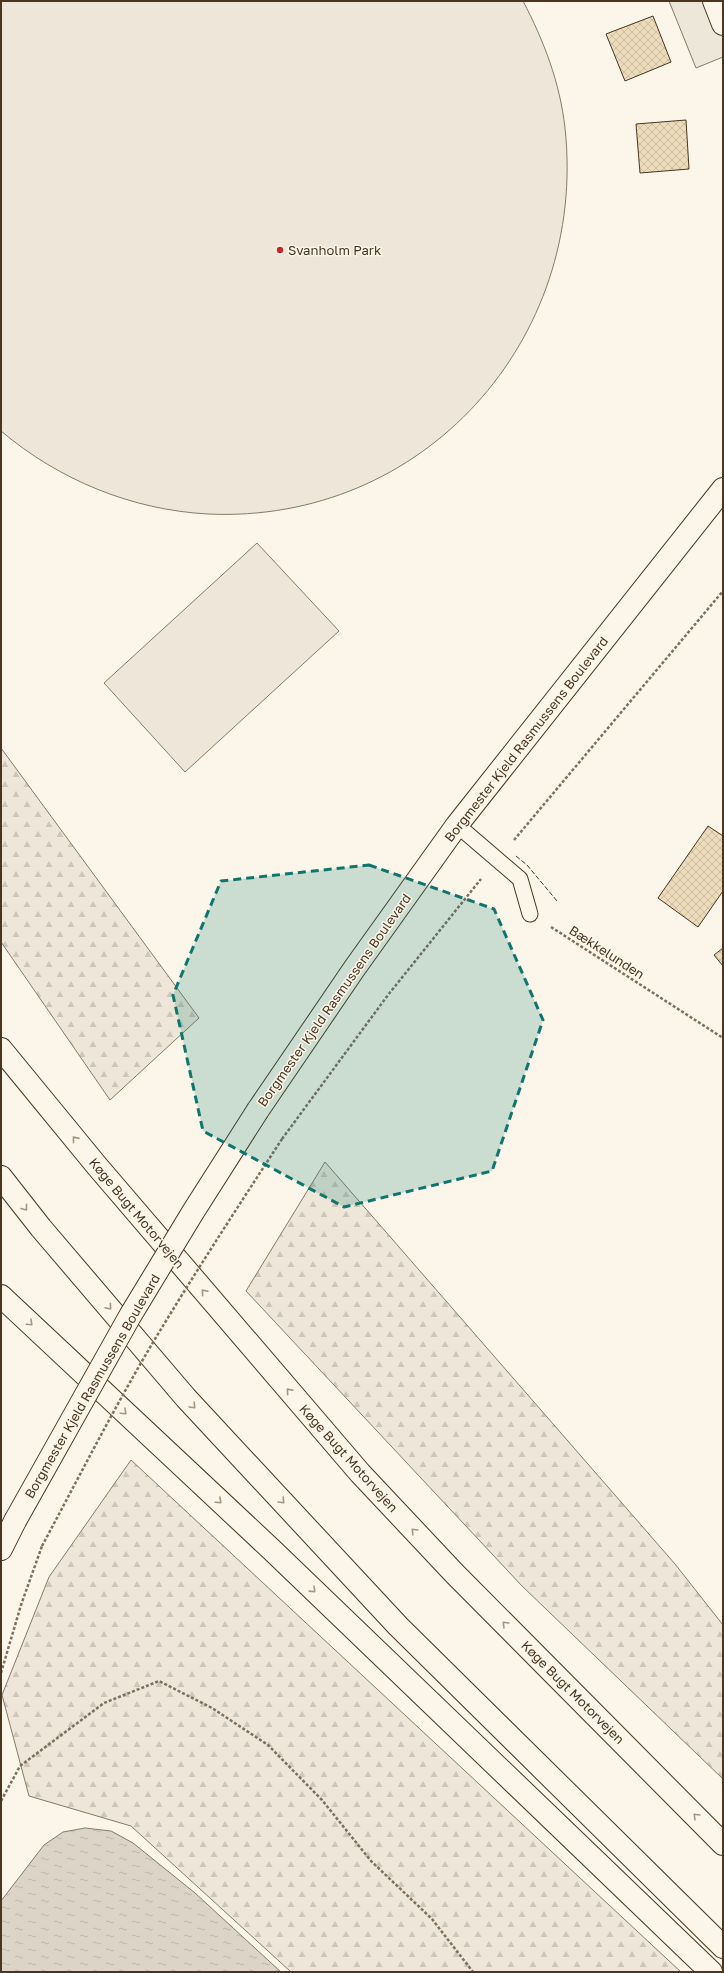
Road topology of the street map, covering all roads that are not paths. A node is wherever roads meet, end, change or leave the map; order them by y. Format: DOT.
graph roads {
  1 [pos="714,1"];
  2 [pos="723,24"];
  3 [pos="723,489"];
  4 [pos="457,825"];
  5 [pos="530,914"];
  6 [pos="1,1049"];
  7 [pos="1,1177"];
  8 [pos="1,1296"];
  9 [pos="1,1549"];
  10 [pos="723,1844"];
  11 [pos="723,1947"];
  12 [pos="711,1972"];
  1 -- 2 [label="main road"];
  3 -- 4 [label="main road, Borgmester Kjeld Rasmussens Boulevard"];
  4 -- 5 [label="lane"];
  4 -- 9 [label="main road, Borgmester Kjeld Rasmussens Boulevard, bridge"];
  10 -- 6 [label="main road, Køge Bugt Motorvejen, one-way"];
  7 -- 11 [label="main road, one-way"];
  8 -- 12 [label="main road, one-way"];
}
